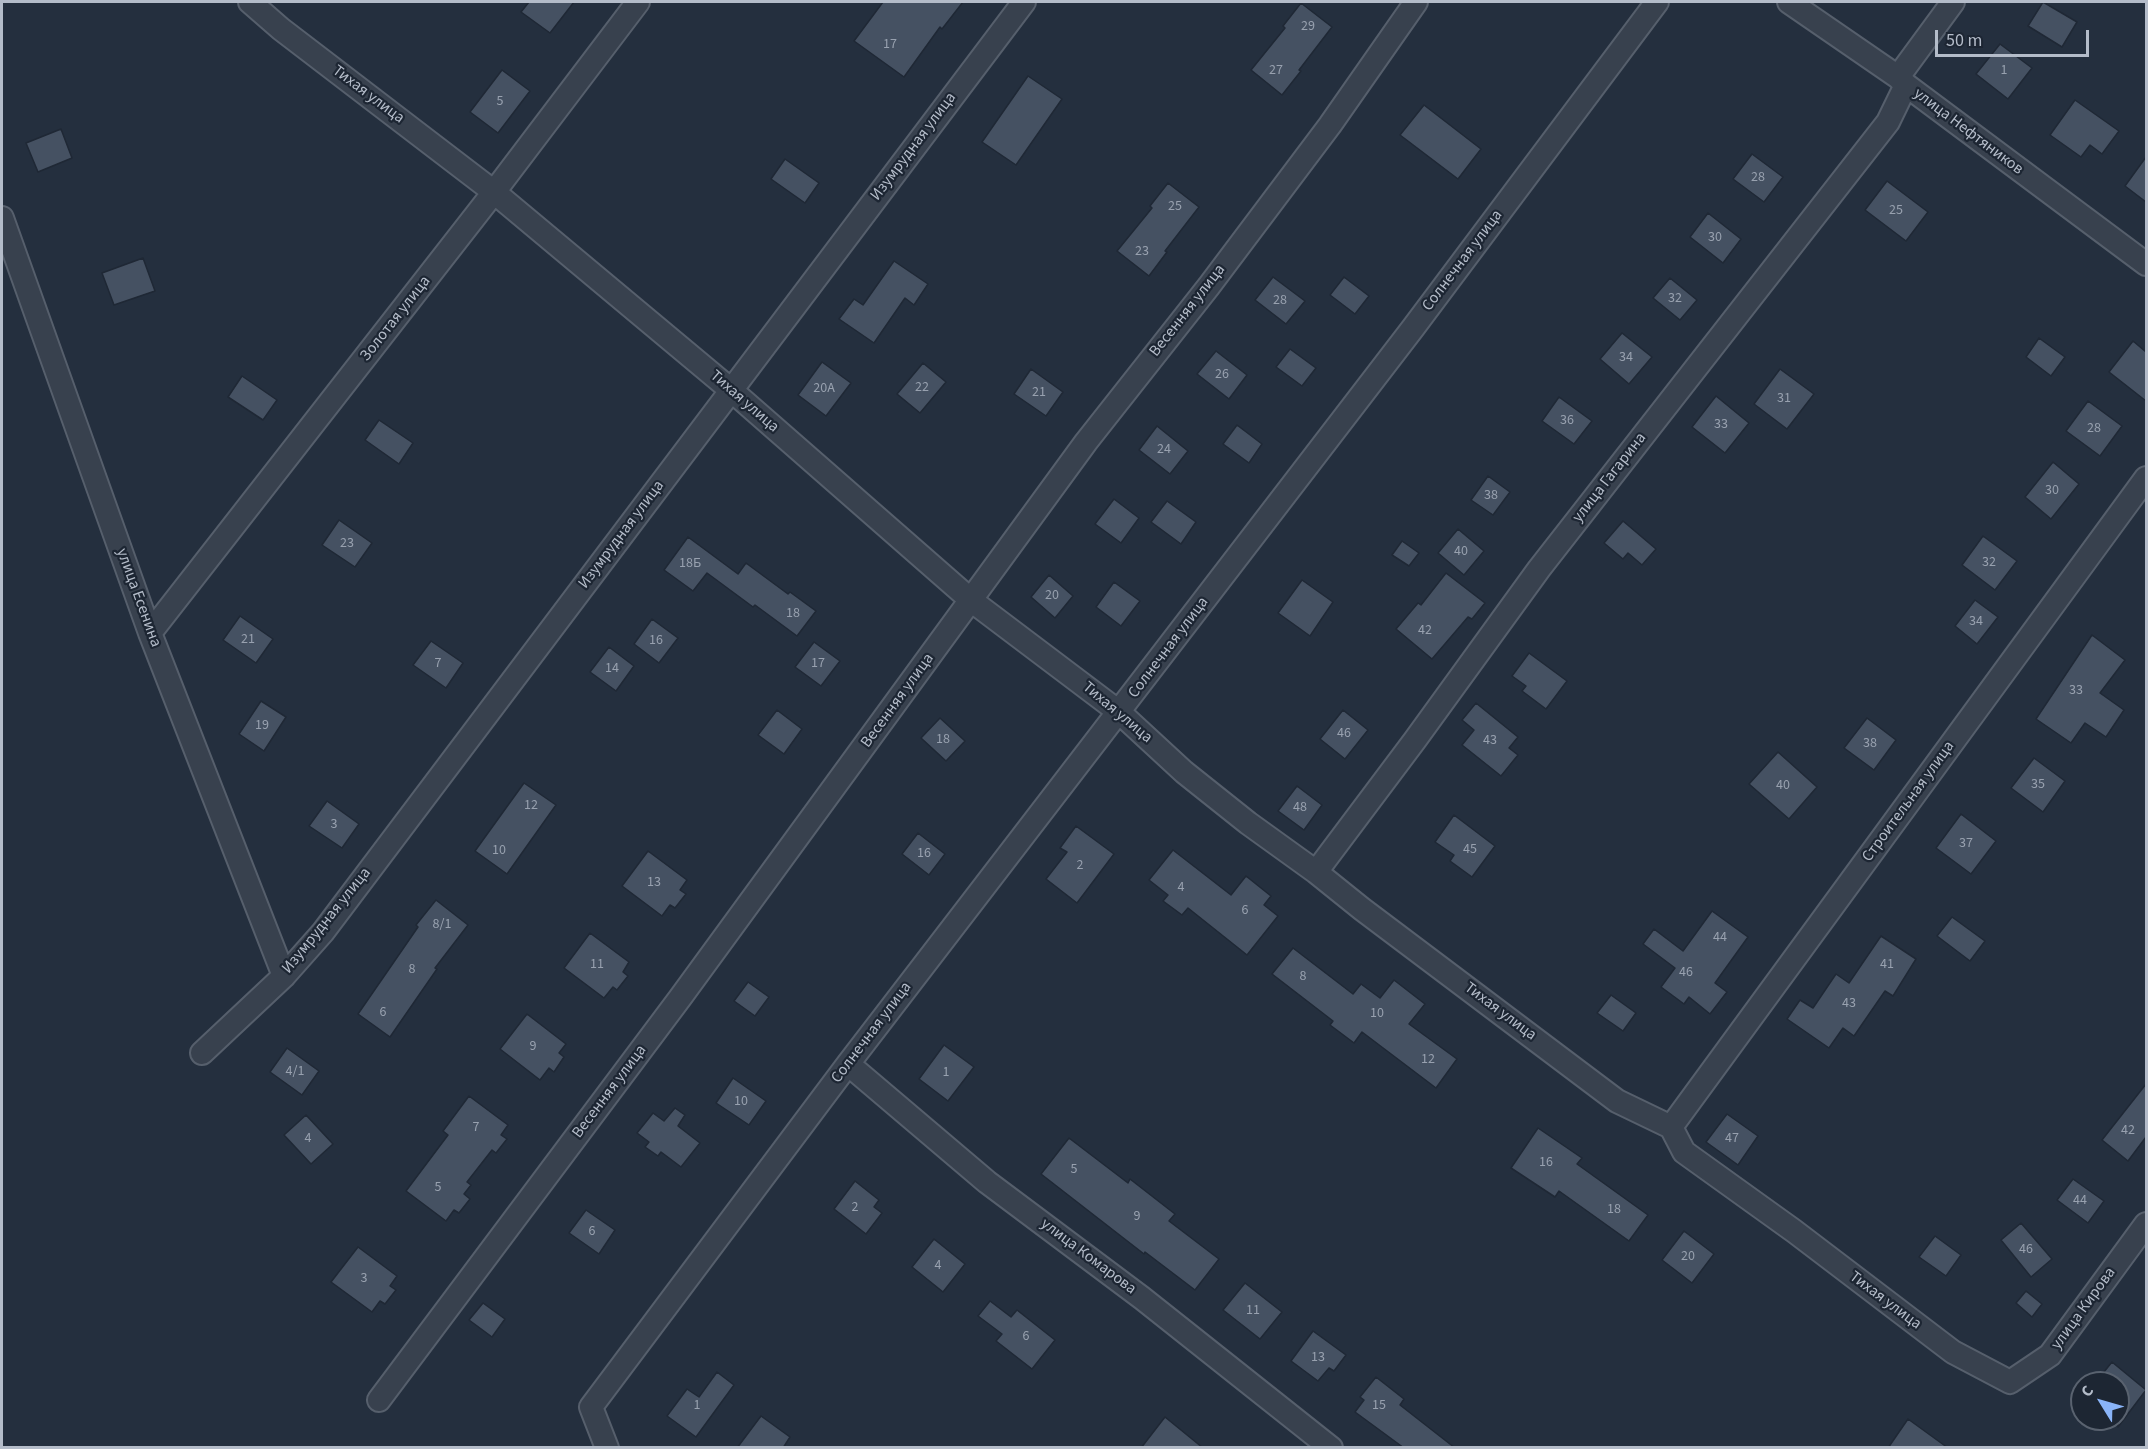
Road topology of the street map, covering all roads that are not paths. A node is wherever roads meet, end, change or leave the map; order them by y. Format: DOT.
graph roads {
  1 [pos="250,2"];
  2 [pos="638,2"];
  3 [pos="1024,2"];
  4 [pos="1416,2"];
  5 [pos="1657,2"];
  6 [pos="1789,2"];
  7 [pos="1953,2"];
  8 [pos="1902,81"];
  9 [pos="494,192"];
  10 [pos="2,218"];
  11 [pos="2146,264"];
  12 [pos="731,390"];
  13 [pos="2146,478"];
  14 [pos="972,601"];
  15 [pos="150,633"];
  16 [pos="1119,712"];
  17 [pos="1316,872"];
  18 [pos="284,976"];
  19 [pos="202,1053"];
  20 [pos="848,1064"];
  21 [pos="1671,1127"];
  22 [pos="2146,1224"];
  23 [pos="2010,1382"];
  24 [pos="379,1400"];
  25 [pos="607,1448"];
  26 [pos="1331,1448"];
  1 -- 9 [label="street, Тихая улица"];
  2 -- 9 [label="street, Золотая улица"];
  3 -- 12 [label="street, Изумрудная улица"];
  4 -- 14 [label="street, Весенняя улица"];
  5 -- 16 [label="street, Солнечная улица"];
  6 -- 8 [label="street, улица Нефтяников"];
  7 -- 8 [label="street, улица Гагарина"];
  8 -- 11 [label="street, улица Нефтяников"];
  8 -- 17 [label="street, улица Гагарина"];
  9 -- 12 [label="street, Тихая улица"];
  9 -- 15 [label="street, Золотая улица"];
  10 -- 15 [label="street, улица Есенина"];
  12 -- 14 [label="street, Тихая улица"];
  12 -- 18 [label="street, Изумрудная улица"];
  13 -- 21 [label="street, Строительная улица"];
  14 -- 16 [label="street, Тихая улица"];
  14 -- 24 [label="street, Весенняя улица"];
  15 -- 18 [label="street, улица Есенина"];
  16 -- 17 [label="street, Тихая улица"];
  16 -- 20 [label="street, Солнечная улица"];
  17 -- 21 [label="street, Тихая улица"];
  18 -- 19 [label="street, Изумрудная улица"];
  20 -- 25 [label="street, Солнечная улица"];
  20 -- 26 [label="street, улица Комарова"];
  21 -- 23 [label="street, Тихая улица"];
  22 -- 23 [label="street, улица Кирова"];
}
